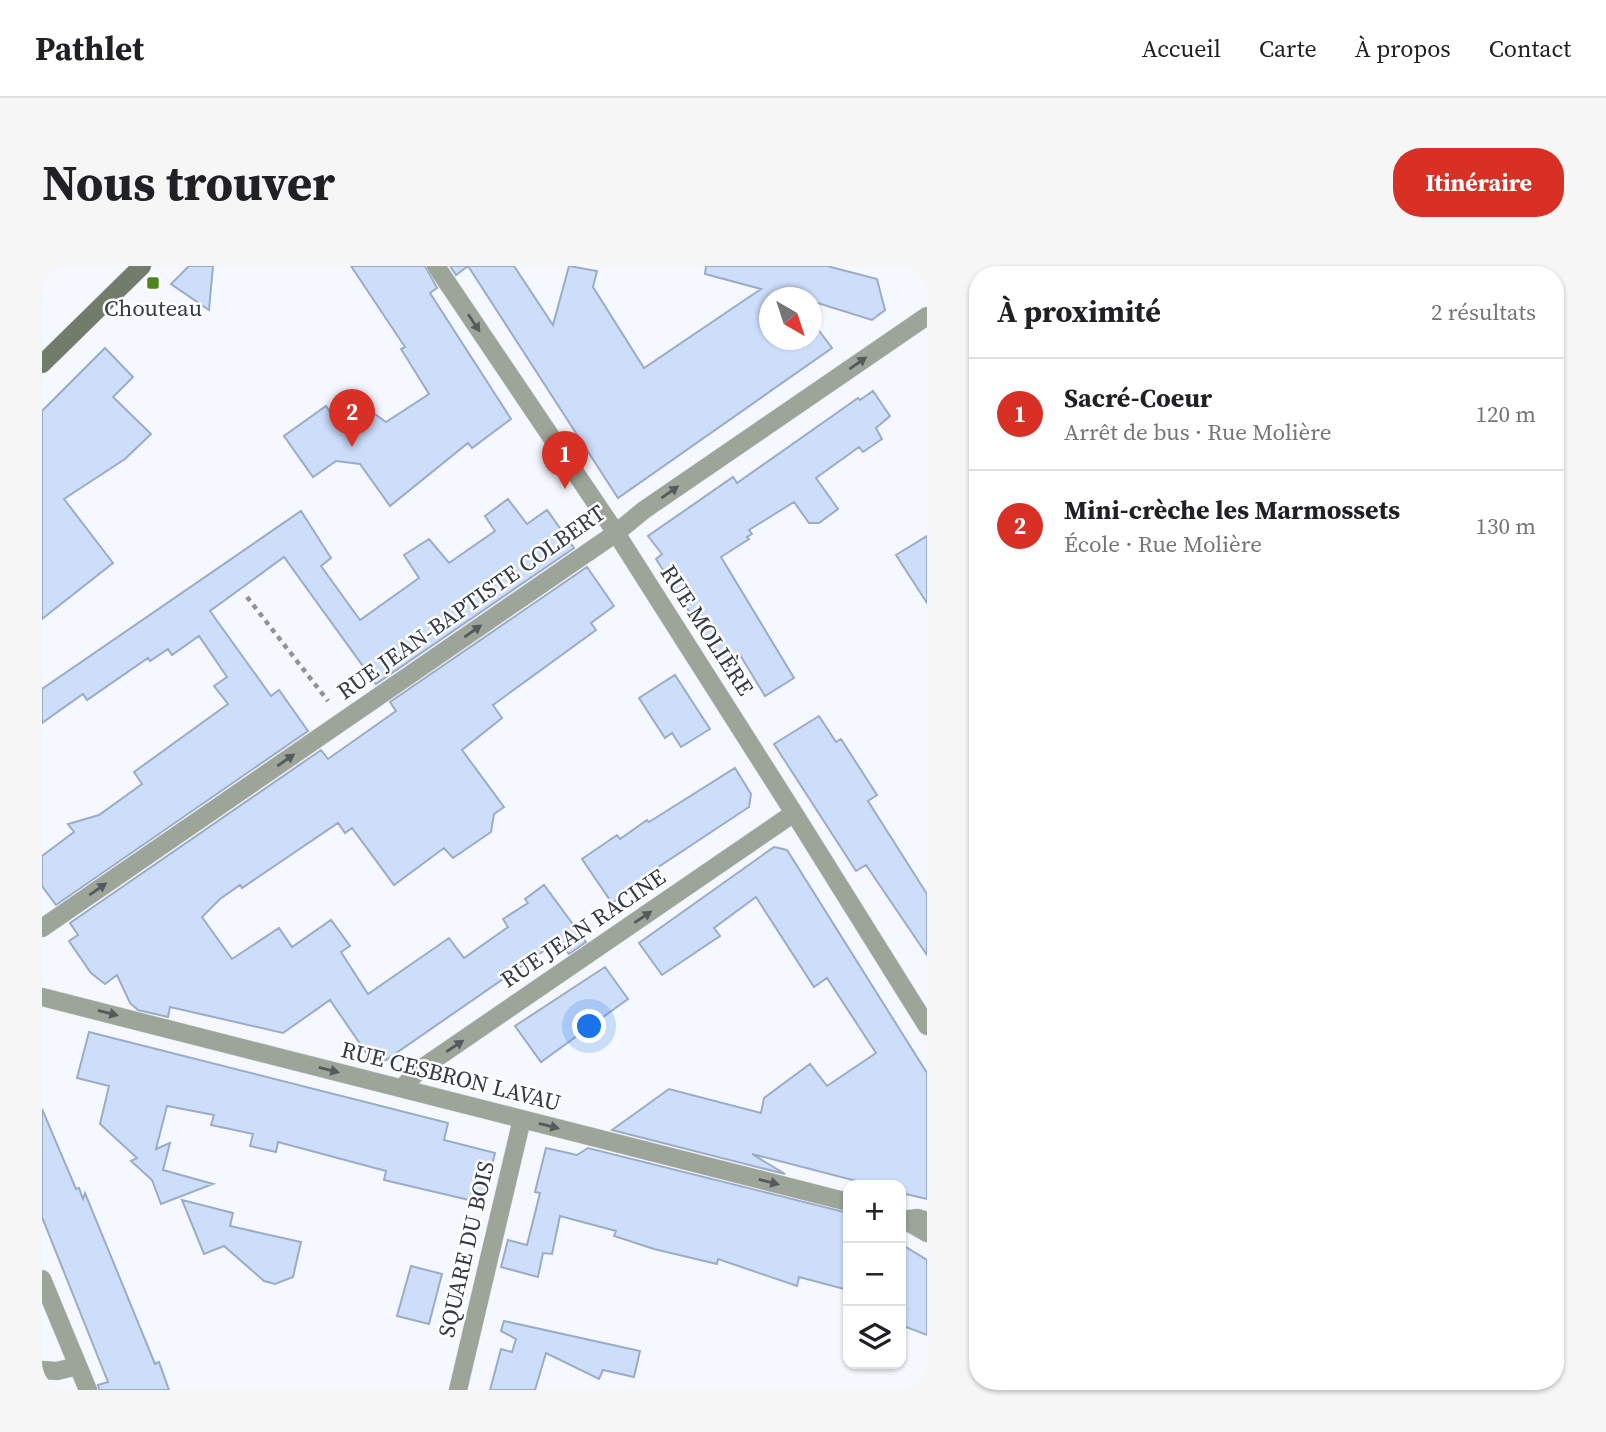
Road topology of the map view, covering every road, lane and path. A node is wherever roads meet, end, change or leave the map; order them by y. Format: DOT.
graph roads {
  1 [pos="142,266"];
  2 [pos="436,266"];
  3 [pos="927,316"];
  4 [pos="42,364"];
  5 [pos="616,533"];
  6 [pos="247,597"];
  7 [pos="343,721"];
  8 [pos="794,813"];
  9 [pos="42,928"];
  10 [pos="42,996"];
  11 [pos="927,1026"];
  12 [pos="402,1088"];
  13 [pos="522,1119"];
  14 [pos="843,1201"];
  15 [pos="906,1219"];
  16 [pos="906,1221"];
  17 [pos="927,1221"];
  18 [pos="927,1233"];
  19 [pos="42,1279"];
  20 [pos="78,1366"];
  21 [pos="42,1370"];
  22 [pos="88,1390"];
  23 [pos="458,1390"];
  1 -- 4 [label="main road"];
  2 -- 5 [label="street, RUE MOLIÈRE, one-way"];
  5 -- 3 [label="street, RUE JEAN-BAPTISTE COLBERT, one-way"];
  7 -- 5 [label="street, RUE JEAN-BAPTISTE COLBERT, one-way"];
  5 -- 8 [label="street, RUE MOLIÈRE"];
  6 -- 7 [label="path"];
  9 -- 7 [label="street, RUE JEAN-BAPTISTE COLBERT, one-way"];
  8 -- 11 [label="street, RUE MOLIÈRE"];
  12 -- 8 [label="street, RUE JEAN RACINE, one-way"];
  10 -- 12 [label="street, RUE CESBRON LAVAU, one-way"];
  12 -- 13 [label="street, RUE CESBRON LAVAU"];
  13 -- 14 [label="street, RUE CESBRON LAVAU, one-way"];
  13 -- 23 [label="street, SQUARE DU BOIS"];
  15 -- 17 [label="street"];
  16 -- 18 [label="street"];
  19 -- 20 [label="street"];
  20 -- 21 [label="street"];
  20 -- 22 [label="street"];
}
